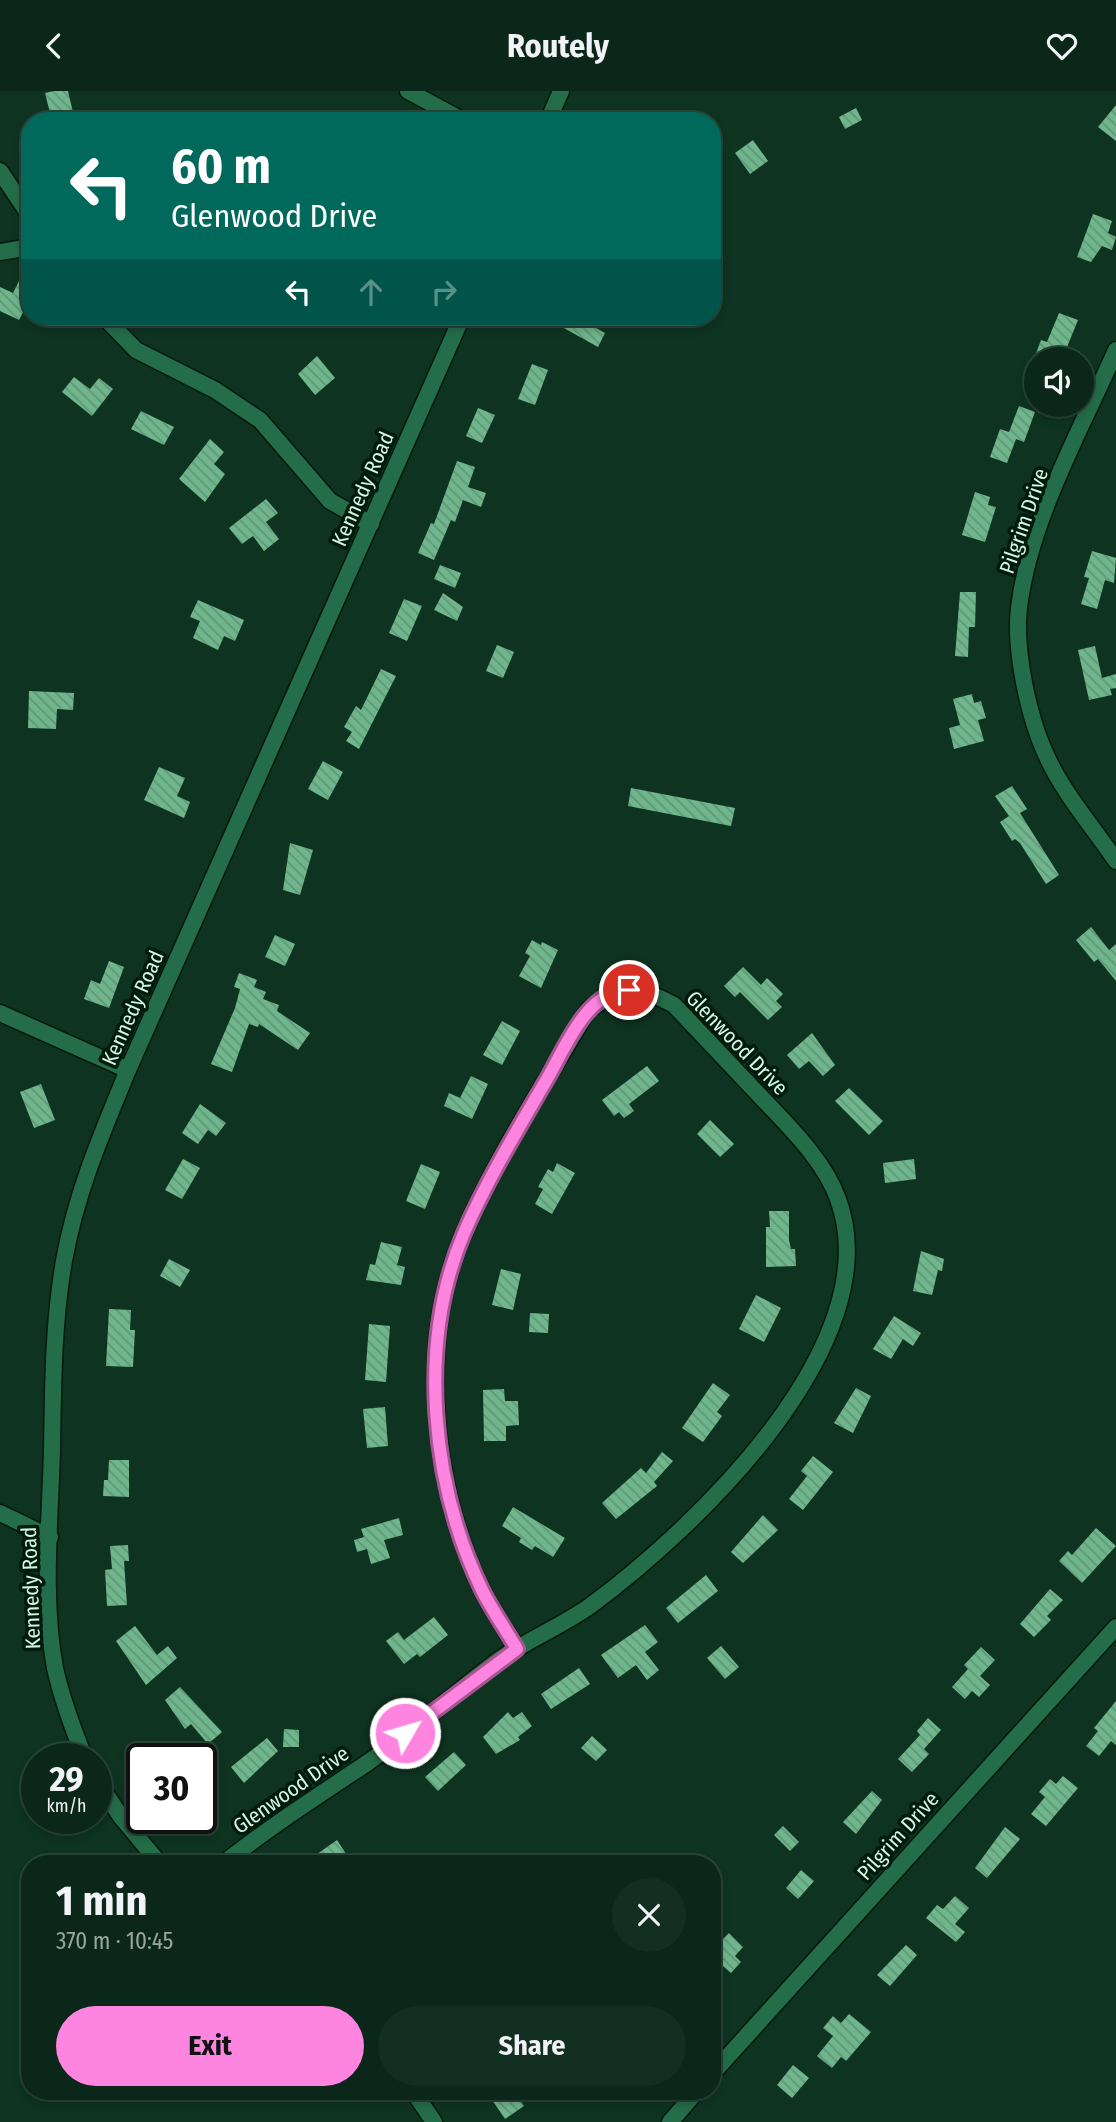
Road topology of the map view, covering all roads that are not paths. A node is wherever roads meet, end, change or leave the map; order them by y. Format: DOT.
graph roads {
  1 [pos="408,91"];
  2 [pos="561,91"];
  3 [pos="447,112"];
  4 [pos="552,112"];
  5 [pos="0,171"];
  6 [pos="21,202"];
  7 [pos="21,248"];
  8 [pos="0,252"];
  9 [pos="113,326"];
  10 [pos="458,326"];
  11 [pos="1116,349"];
  12 [pos="371,524"];
  13 [pos="1116,861"];
  14 [pos="0,1013"];
  15 [pos="128,1070"];
  16 [pos="0,1513"];
  17 [pos="50,1537"];
  18 [pos="1116,1627"];
  19 [pos="517,1649"];
  20 [pos="79,1743"];
  21 [pos="112,1803"];
  22 [pos="153,1855"];
  23 [pos="234,1855"];
  24 [pos="721,2064"];
  25 [pos="419,2100"];
  26 [pos="689,2100"];
  27 [pos="434,2122"];
  28 [pos="670,2122"];
  1 -- 3 [label="street"];
  2 -- 4 [label="street"];
  5 -- 6 [label="street"];
  7 -- 8 [label="street"];
  9 -- 12 [label="street"];
  10 -- 12 [label="street, Kennedy Road"];
  11 -- 13 [label="street, Pilgrim Drive"];
  12 -- 15 [label="street, Kennedy Road"];
  14 -- 15 [label="street"];
  15 -- 17 [label="street, Kennedy Road"];
  16 -- 17 [label="street"];
  17 -- 20 [label="street, Kennedy Road"];
  18 -- 24 [label="street, Pilgrim Drive"];
  19 -- 19 [label="street, Glenwood Drive"];
  19 -- 23 [label="street, Glenwood Drive"];
  21 -- 22 [label="street"];
  25 -- 27 [label="street"];
  26 -- 28 [label="street"];
}
